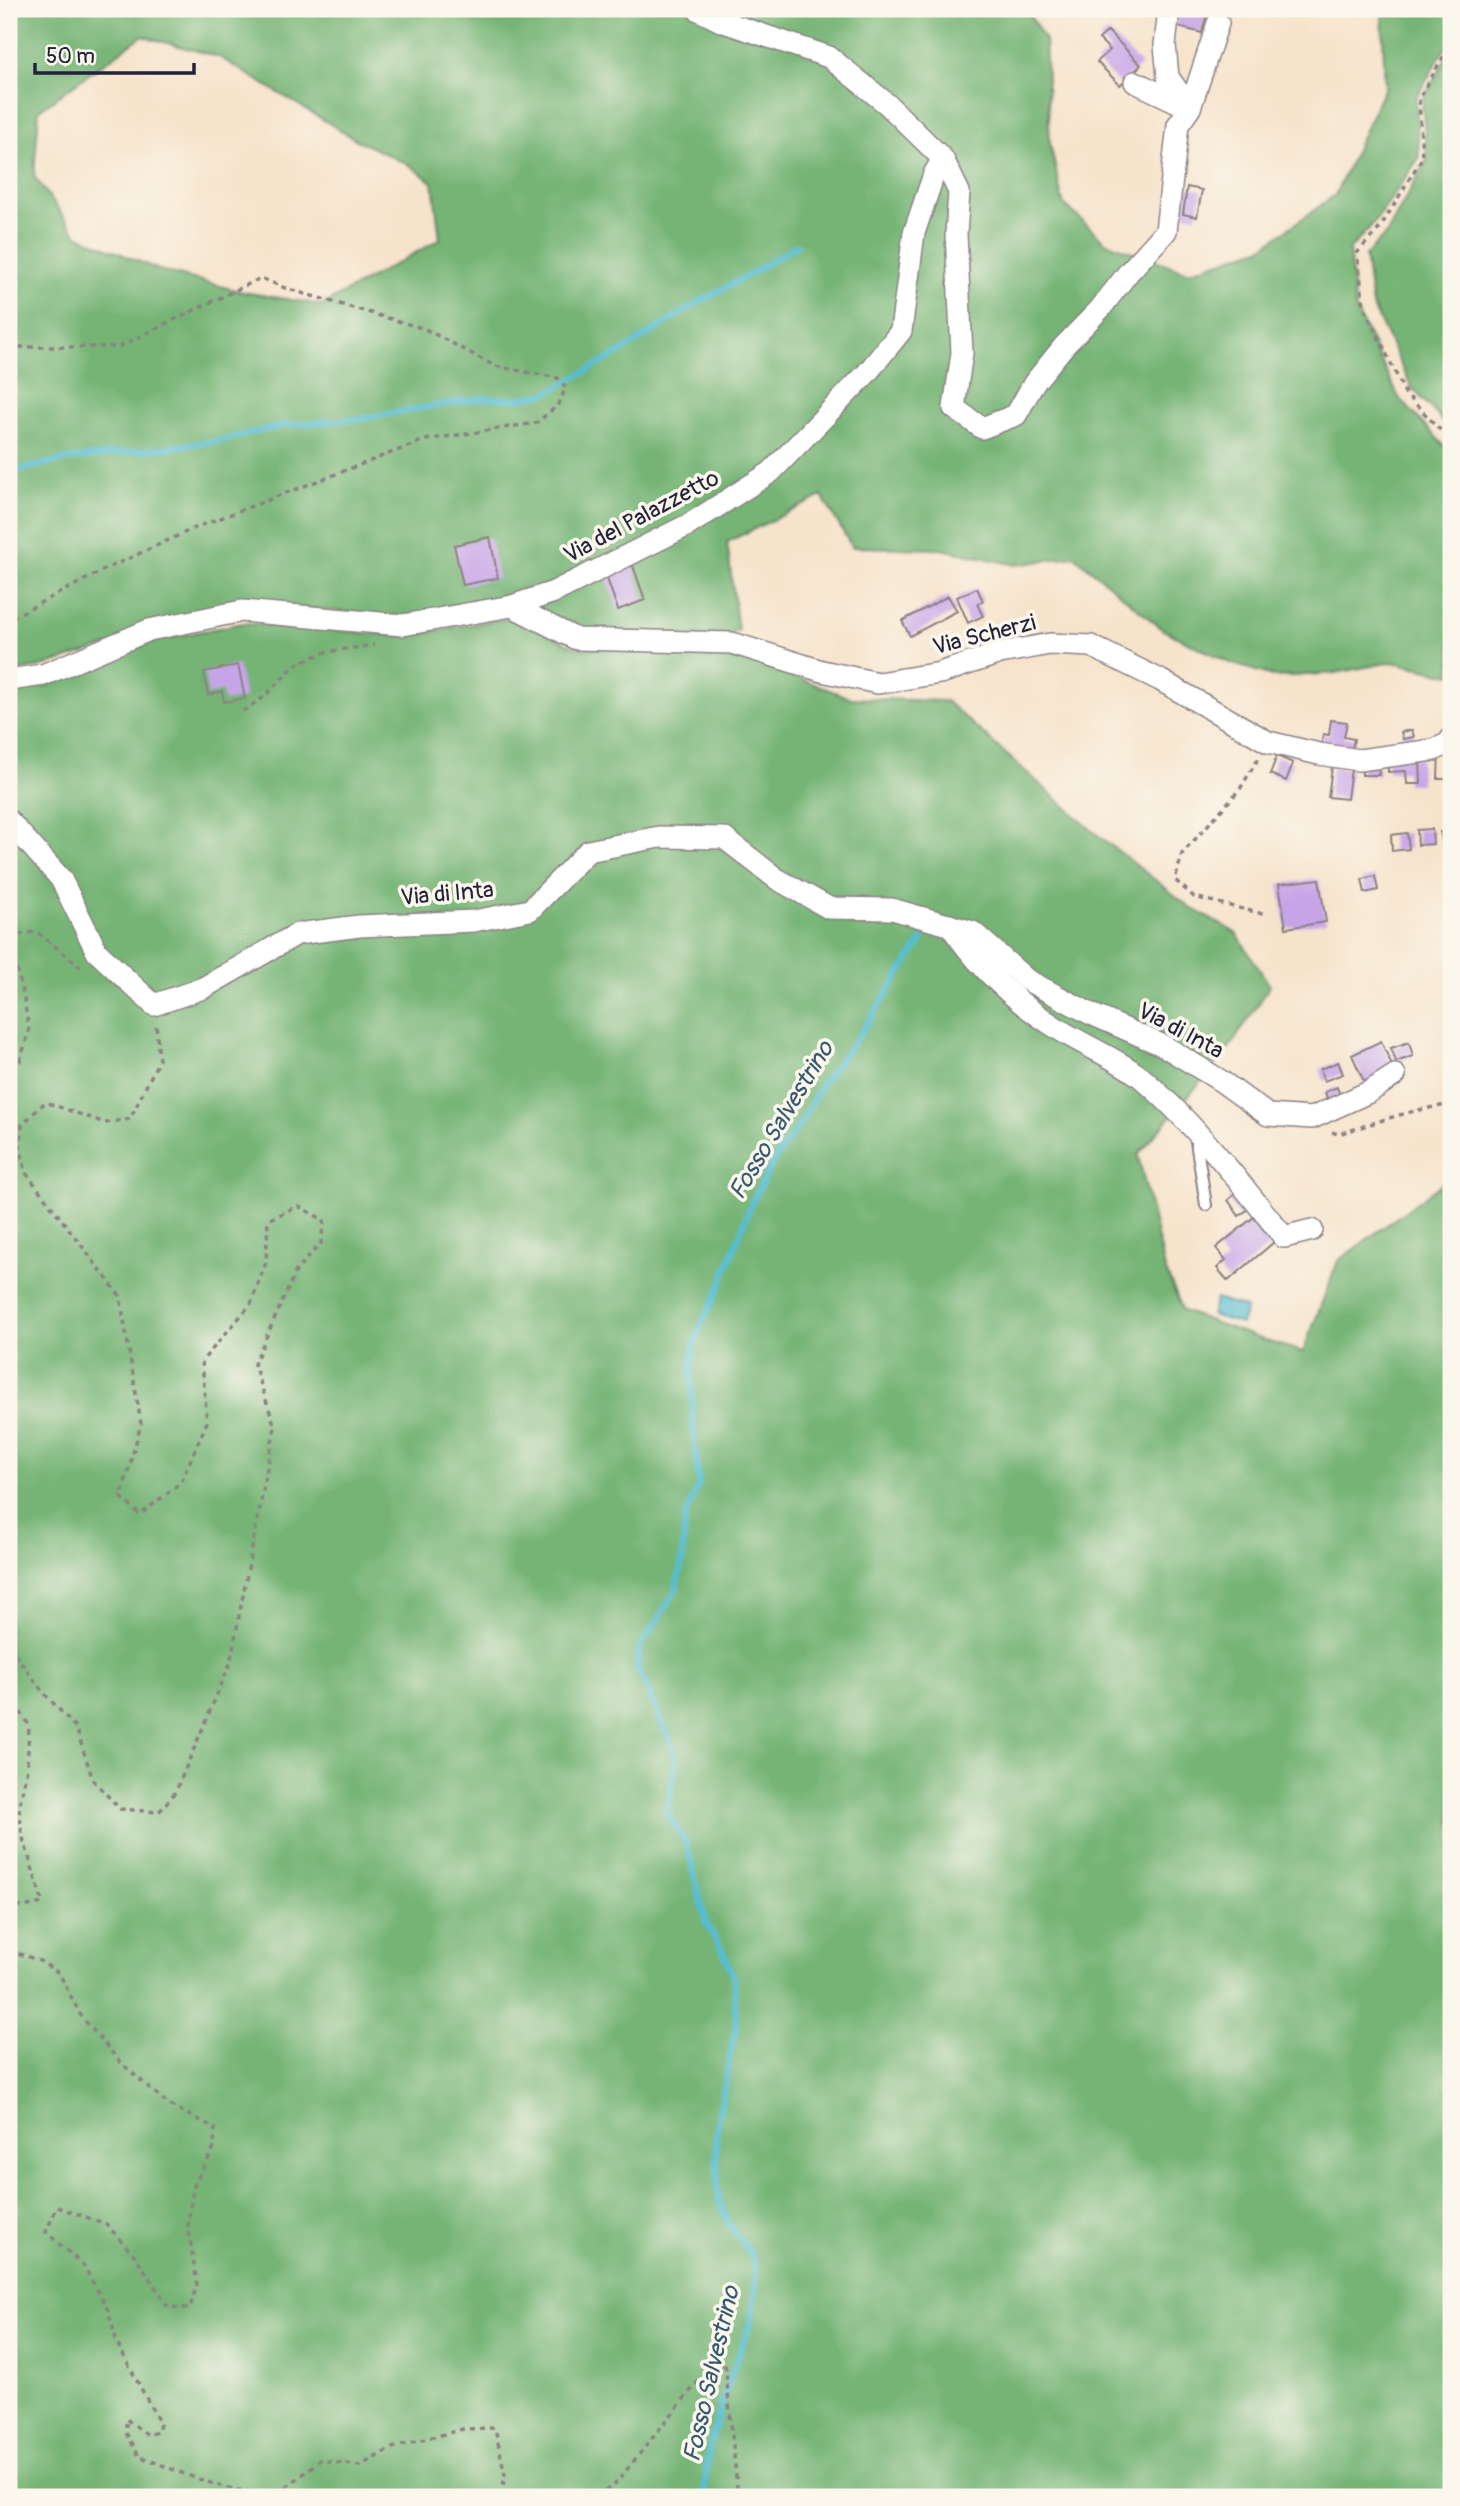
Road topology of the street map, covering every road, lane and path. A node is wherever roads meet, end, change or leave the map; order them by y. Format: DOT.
graph roads {
  1 [pos="697,9"];
  2 [pos="1169,9"];
  3 [pos="1218,23"];
  4 [pos="1451,51"];
  5 [pos="1135,82"];
  6 [pos="1190,108"];
  7 [pos="943,159"];
  8 [pos="9,348"];
  9 [pos="1451,442"];
  10 [pos="512,606"];
  11 [pos="9,619"];
  12 [pos="408,624"];
  13 [pos="9,680"];
  14 [pos="243,711"];
  15 [pos="1451,738"];
  16 [pos="1268,742"];
  17 [pos="9,821"];
  18 [pos="1263,914"];
  19 [pos="950,925"];
  20 [pos="9,940"];
  21 [pos="154,1005"];
  22 [pos="9,1063"];
  23 [pos="1395,1075"];
  24 [pos="1451,1105"];
  25 [pos="1194,1130"];
  26 [pos="1329,1132"];
  27 [pos="1206,1205"];
  28 [pos="1312,1230"];
  29 [pos="9,1646"];
  30 [pos="9,1695"];
  31 [pos="9,1904"];
  32 [pos="9,1950"];
  33 [pos="284,2489"];
  34 [pos="323,2497"];
  35 [pos="501,2497"];
  36 [pos="597,2497"];
  37 [pos="738,2497"];
  1 -- 7 [label="street"];
  2 -- 6 [label="street"];
  3 -- 6 [label="street"];
  4 -- 9 [label="path"];
  5 -- 6 [label="street"];
  6 -- 7 [label="street"];
  7 -- 10 [label="street, Via del Palazzetto"];
  8 -- 11 [label="path"];
  10 -- 12 [label="street, Via del Palazzetto"];
  10 -- 16 [label="street, Via Scherzi"];
  12 -- 13 [label="street, Via del Palazzetto"];
  12 -- 14 [label="path"];
  15 -- 16 [label="street, Via Scherzi"];
  16 -- 18 [label="path"];
  17 -- 21 [label="street"];
  19 -- 21 [label="street, Via di Inta"];
  19 -- 23 [label="street, Via di Inta"];
  19 -- 25 [label="street"];
  20 -- 22 [label="path"];
  21 -- 29 [label="path"];
  24 -- 26 [label="path"];
  25 -- 27 [label="lane"];
  25 -- 28 [label="street"];
  30 -- 31 [label="path"];
  32 -- 33 [label="path"];
  33 -- 34 [label="path"];
  33 -- 35 [label="path"];
  36 -- 37 [label="path"];
}
